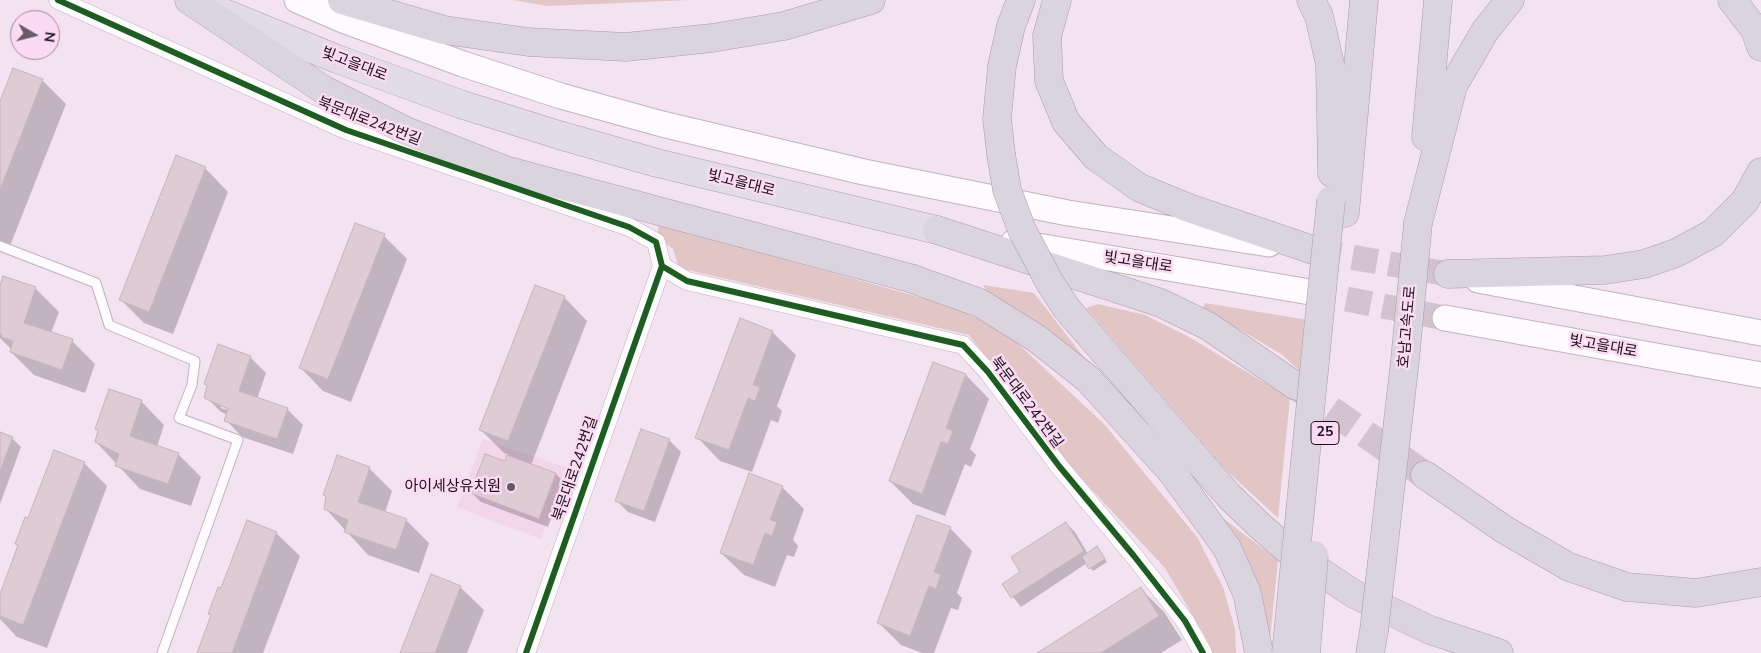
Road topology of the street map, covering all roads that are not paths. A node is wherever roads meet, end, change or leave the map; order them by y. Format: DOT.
graph roads {
  1 [pos="58,0"];
  2 [pos="190,0"];
  3 [pos="297,0"];
  4 [pos="342,0"];
  5 [pos="871,0"];
  6 [pos="1021,0"];
  7 [pos="1058,0"];
  8 [pos="1311,0"];
  9 [pos="1364,0"];
  10 [pos="1438,0"];
  11 [pos="1510,0"];
  12 [pos="1732,0"];
  13 [pos="1761,47"];
  14 [pos="1761,172"];
  15 [pos="1338,206"];
  16 [pos="1418,224"];
  17 [pos="937,230"];
  18 [pos="0,246"];
  19 [pos="1316,251"];
  20 [pos="662,266"];
  21 [pos="1448,274"];
  22 [pos="1310,292"];
  23 [pos="1445,318"];
  24 [pos="1761,333"];
  25 [pos="1761,375"];
  26 [pos="1296,386"];
  27 [pos="1425,475"];
  28 [pos="1761,582"];
  29 [pos="1372,642"];
  30 [pos="162,653"];
  31 [pos="526,653"];
  32 [pos="1203,653"];
  33 [pos="1259,653"];
  34 [pos="1286,653"];
  35 [pos="1306,653"];
  36 [pos="1499,653"];
  1 -- 20 [label="street, 북문대로242번길"];
  2 -- 17 [label="highway, 빛고을대로"];
  2 -- 33 [label="highway"];
  3 -- 19 [label="main road"];
  4 -- 5 [label="highway"];
  6 -- 36 [label="highway, bridge"];
  7 -- 19 [label="highway"];
  8 -- 15 [label="highway"];
  9 -- 15 [label="highway, 25"];
  10 -- 16 [label="highway, 호남고속도로"];
  11 -- 16 [label="highway"];
  12 -- 13 [label="highway"];
  14 -- 21 [label="highway"];
  15 -- 34 [label="highway, bridge"];
  15 -- 35 [label="highway, 25, bridge"];
  16 -- 29 [label="highway, 호남고속도로, bridge"];
  17 -- 22 [label="main road, 빛고을대로"];
  17 -- 26 [label="highway"];
  18 -- 30 [label="lane"];
  20 -- 31 [label="street, 북문대로242번길"];
  20 -- 32 [label="street, 북문대로242번길"];
  21 -- 24 [label="main road"];
  23 -- 25 [label="main road, 빛고을대로"];
  27 -- 28 [label="highway"];
}
